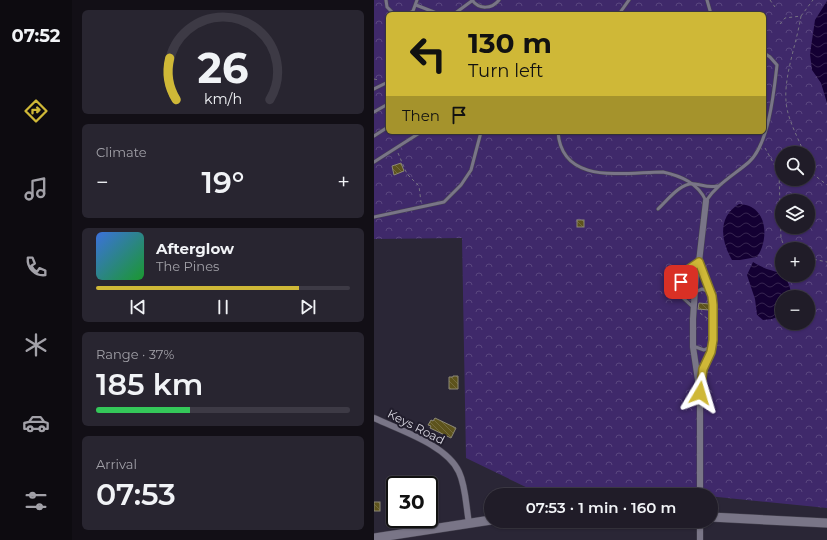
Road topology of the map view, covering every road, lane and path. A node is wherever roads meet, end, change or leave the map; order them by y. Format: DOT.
graph roads {
  1 [pos="386,0"];
  2 [pos="417,0"];
  3 [pos="472,0"];
  4 [pos="499,0"];
  5 [pos="629,0"];
  6 [pos="707,0"];
  7 [pos="770,0"];
  8 [pos="813,0"];
  9 [pos="416,5"];
  10 [pos="774,7"];
  11 [pos="392,12"];
  12 [pos="410,12"];
  13 [pos="434,12"];
  14 [pos="457,12"];
  15 [pos="620,12"];
  16 [pos="711,12"];
  17 [pos="801,16"];
  18 [pos="780,24"];
  19 [pos="766,54"];
  20 [pos="386,83"];
  21 [pos="374,89"];
  22 [pos="386,105"];
  23 [pos="374,112"];
  24 [pos="386,128"];
  25 [pos="766,129"];
  26 [pos="418,134"];
  27 [pos="480,134"];
  28 [pos="558,134"];
  29 [pos="764,134"];
  30 [pos="374,136"];
  31 [pos="762,142"];
  32 [pos="801,146"];
  33 [pos="397,148"];
  34 [pos="374,162"];
  35 [pos="775,166"];
  36 [pos="815,176"];
  37 [pos="694,184"];
  38 [pos="718,185"];
  39 [pos="827,185"];
  40 [pos="779,186"];
  41 [pos="706,201"];
  42 [pos="422,207"];
  43 [pos="658,209"];
  44 [pos="374,217"];
  45 [pos="782,242"];
  46 [pos="815,259"];
  47 [pos="699,262"];
  48 [pos="827,262"];
  49 [pos="695,292"];
  50 [pos="711,293"];
  51 [pos="693,310"];
  52 [pos="713,324"];
  53 [pos="693,346"];
  54 [pos="712,347"];
  55 [pos="700,393"];
  56 [pos="374,418"];
  57 [pos="700,488"];
  58 [pos="718,517"];
  59 [pos="484,521"];
  60 [pos="469,523"];
  61 [pos="827,523"];
  62 [pos="700,528"];
  63 [pos="374,538"];
  64 [pos="700,540"];
  1 -- 11 [label="lane"];
  2 -- 9 [label="lane"];
  3 -- 4 [label="lane"];
  3 -- 14 [label="lane"];
  5 -- 15 [label="lane"];
  6 -- 16 [label="lane"];
  7 -- 10 [label="path"];
  8 -- 17 [label="path"];
  9 -- 12 [label="lane"];
  9 -- 13 [label="lane"];
  17 -- 18 [label="path"];
  17 -- 32 [label="path"];
  19 -- 25 [label="lane"];
  20 -- 21 [label="lane"];
  22 -- 23 [label="lane"];
  24 -- 30 [label="lane"];
  26 -- 33 [label="lane"];
  27 -- 42 [label="lane"];
  28 -- 37 [label="lane"];
  29 -- 31 [label="lane"];
  31 -- 35 [label="path"];
  31 -- 38 [label="lane"];
  33 -- 34 [label="lane"];
  33 -- 42 [label="path"];
  36 -- 39 [label="path"];
  37 -- 38 [label="lane"];
  37 -- 41 [label="lane"];
  37 -- 43 [label="lane"];
  38 -- 41 [label="lane"];
  40 -- 45 [label="path"];
  41 -- 47 [label="street"];
  42 -- 44 [label="lane"];
  46 -- 48 [label="path"];
  47 -- 49 [label="street"];
  47 -- 50 [label="street"];
  47 -- 51 [label="lane"];
  49 -- 50 [label="lane"];
  49 -- 51 [label="street"];
  50 -- 52 [label="street"];
  51 -- 52 [label="path"];
  51 -- 53 [label="street"];
  52 -- 54 [label="street"];
  53 -- 54 [label="lane"];
  53 -- 55 [label="street"];
  54 -- 55 [label="street"];
  55 -- 57 [label="street"];
  56 -- 60 [label="street, Keys Road"];
  58 -- 61 [label="main road"];
  59 -- 60 [label="main road"];
  60 -- 63 [label="main road"];
  62 -- 64 [label="street"];
}
